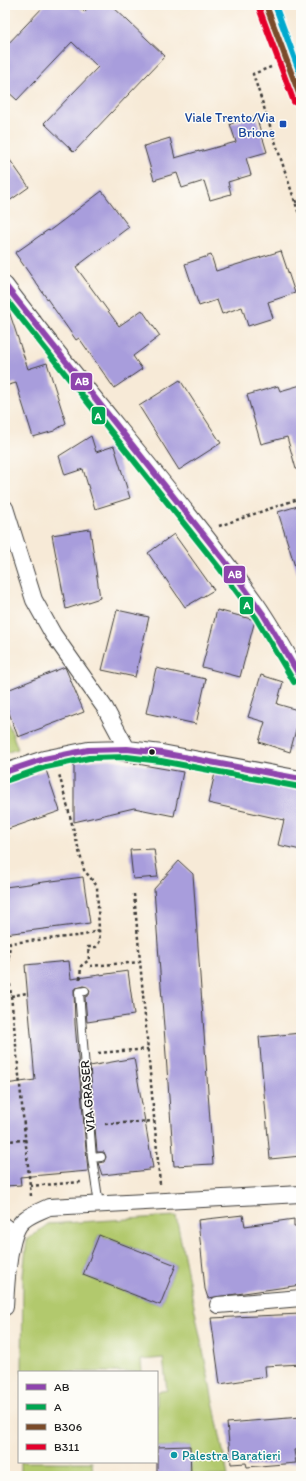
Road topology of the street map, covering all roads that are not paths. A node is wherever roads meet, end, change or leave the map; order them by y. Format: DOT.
graph roads {
  1 [pos="266,5"];
  2 [pos="301,99"];
  3 [pos="5,285"];
  4 [pos="5,508"];
  5 [pos="301,678"];
  6 [pos="127,749"];
  7 [pos="5,772"];
  8 [pos="301,779"];
  9 [pos="82,992"];
  10 [pos="301,1194"];
  11 [pos="99,1205"];
  12 [pos="11,1227"];
  13 [pos="301,1298"];
  14 [pos="218,1305"];
  15 [pos="5,1307"];
  1 -- 2 [label="street"];
  3 -- 5 [label="street"];
  4 -- 6 [label="street"];
  6 -- 7 [label="street"];
  6 -- 8 [label="street"];
  9 -- 11 [label="lane, VIA GRASER"];
  10 -- 11 [label="street"];
  11 -- 12 [label="street"];
  12 -- 15 [label="street"];
  13 -- 14 [label="street"];
}
